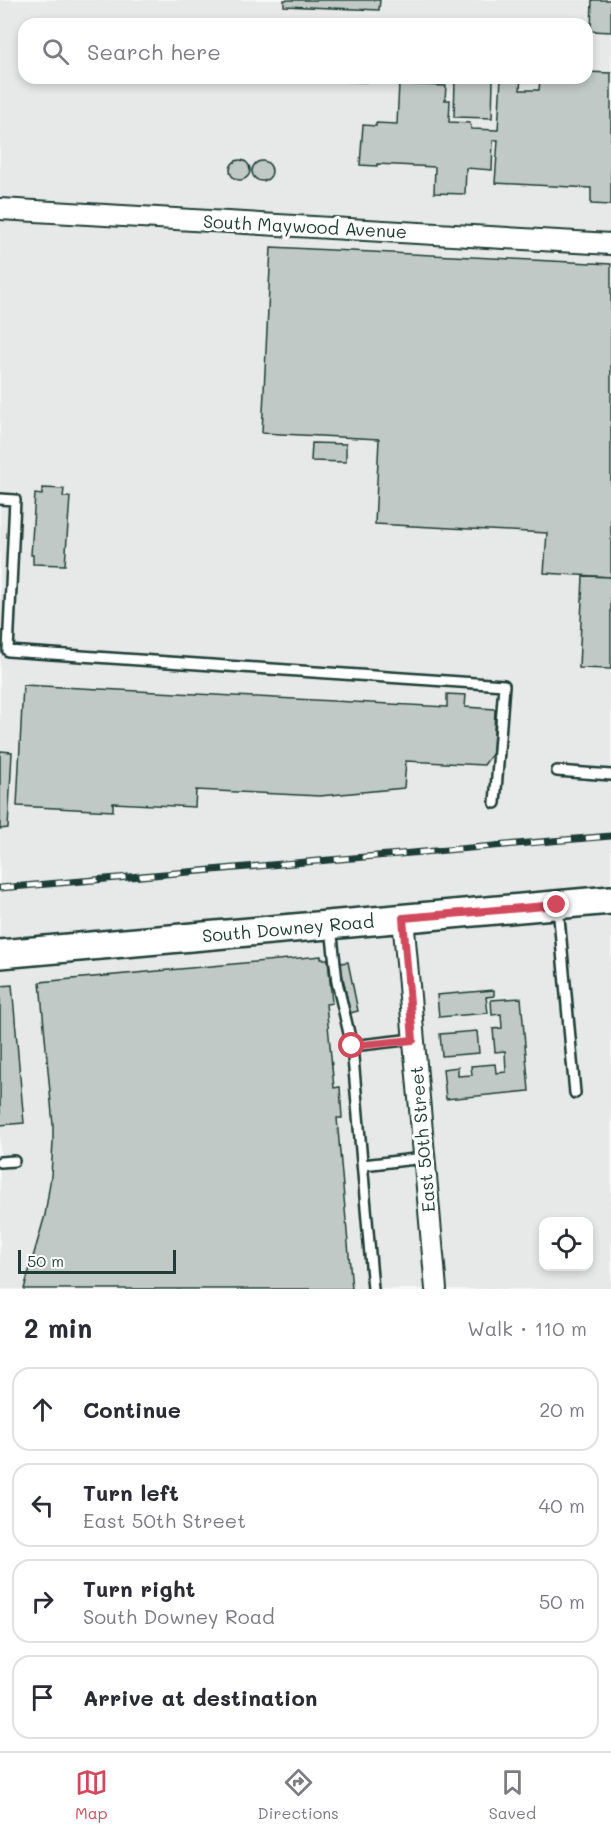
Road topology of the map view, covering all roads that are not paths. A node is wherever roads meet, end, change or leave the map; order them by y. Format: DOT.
graph roads {
  1 [pos="0,209"];
  2 [pos="611,244"];
  3 [pos="0,499"];
  4 [pos="557,771"];
  5 [pos="611,775"];
  6 [pos="495,803"];
  7 [pos="611,900"];
  8 [pos="557,905"];
  9 [pos="403,918"];
  10 [pos="331,925"];
  11 [pos="0,954"];
  12 [pos="413,1040"];
  13 [pos="352,1046"];
  14 [pos="575,1093"];
  15 [pos="424,1158"];
  16 [pos="14,1161"];
  17 [pos="0,1162"];
  18 [pos="363,1165"];
  19 [pos="373,1289"];
  20 [pos="436,1289"];
  1 -- 2 [label="street, South Maywood Avenue"];
  3 -- 6 [label="lane"];
  4 -- 5 [label="lane"];
  7 -- 8 [label="main road, South Downey Road"];
  8 -- 9 [label="main road, South Downey Road"];
  8 -- 14 [label="lane"];
  9 -- 10 [label="main road, South Downey Road"];
  9 -- 12 [label="street, East 50th Street"];
  10 -- 11 [label="main road, South Downey Road"];
  10 -- 13 [label="lane"];
  12 -- 13 [label="lane"];
  12 -- 15 [label="street, East 50th Street"];
  13 -- 18 [label="lane"];
  15 -- 18 [label="lane"];
  15 -- 20 [label="street, East 50th Street"];
  16 -- 17 [label="lane"];
  18 -- 19 [label="lane"];
}
